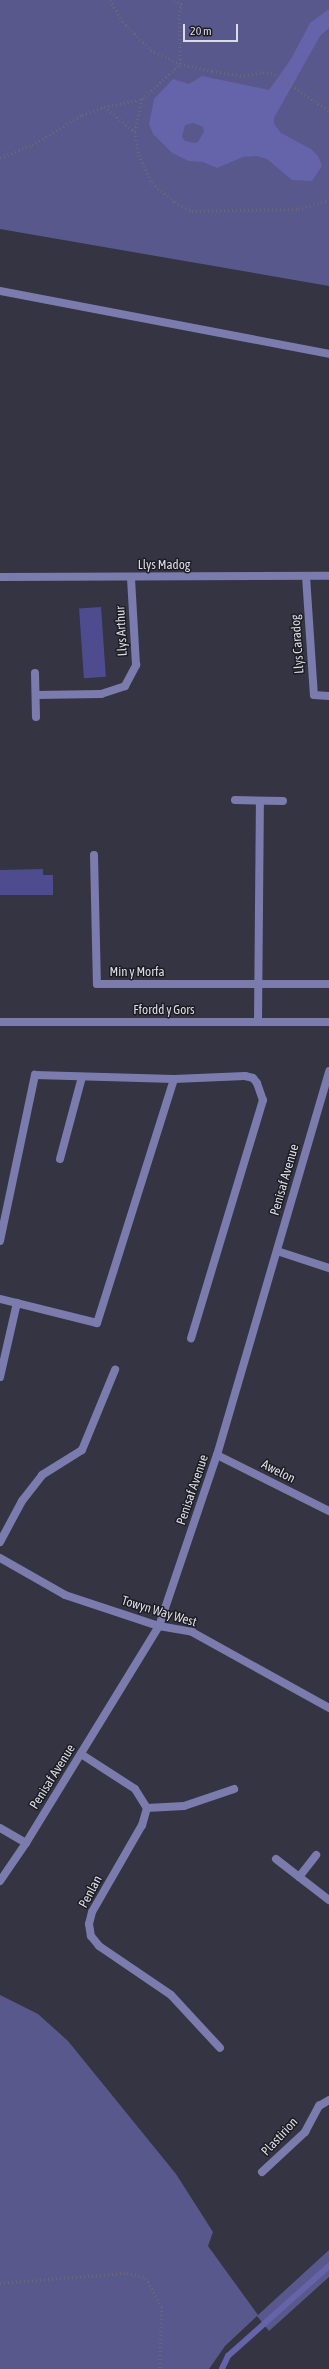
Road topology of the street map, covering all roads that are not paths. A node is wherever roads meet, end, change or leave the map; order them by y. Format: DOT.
graph roads {
  1 [pos="0,291"];
  2 [pos="329,354"];
  3 [pos="306,576"];
  4 [pos="329,576"];
  5 [pos="0,577"];
  6 [pos="131,577"];
  7 [pos="35,672"];
  8 [pos="36,695"];
  9 [pos="329,696"];
  10 [pos="36,717"];
  11 [pos="235,800"];
  12 [pos="260,801"];
  13 [pos="283,801"];
  14 [pos="94,855"];
  15 [pos="258,984"];
  16 [pos="329,984"];
  17 [pos="0,1022"];
  18 [pos="258,1022"];
  19 [pos="329,1022"];
  20 [pos="329,1071"];
  21 [pos="82,1077"];
  22 [pos="174,1079"];
  23 [pos="326,1093"];
  24 [pos="60,1159"];
  25 [pos="0,1241"];
  26 [pos="277,1251"];
  27 [pos="329,1268"];
  28 [pos="0,1300"];
  29 [pos="17,1303"];
  30 [pos="192,1338"];
  31 [pos="115,1370"];
  32 [pos="0,1377"];
  33 [pos="217,1455"];
  34 [pos="329,1511"];
  35 [pos="0,1542"];
  36 [pos="0,1558"];
  37 [pos="159,1626"];
  38 [pos="329,1708"];
  39 [pos="81,1754"];
  40 [pos="234,1789"];
  41 [pos="147,1808"];
  42 [pos="0,1828"];
  43 [pos="26,1843"];
  44 [pos="316,1855"];
  45 [pos="276,1859"];
  46 [pos="299,1877"];
  47 [pos="0,1881"];
  48 [pos="329,1900"];
  49 [pos="220,2048"];
  50 [pos="329,2100"];
  51 [pos="262,2172"];
  1 -- 2 [label="street"];
  3 -- 4 [label="street, Llys Madog"];
  3 -- 6 [label="street, Llys Madog"];
  3 -- 9 [label="street, Llys Caradog"];
  5 -- 6 [label="street, Llys Madog"];
  6 -- 8 [label="street, Llys Arthur"];
  7 -- 8 [label="street"];
  8 -- 10 [label="street"];
  11 -- 12 [label="street"];
  12 -- 13 [label="street"];
  12 -- 15 [label="street"];
  14 -- 15 [label="street, Min y Morfa"];
  15 -- 16 [label="street, Min y Morfa"];
  15 -- 18 [label="street"];
  17 -- 18 [label="street, Ffordd y Gors"];
  18 -- 19 [label="street, Ffordd y Gors"];
  20 -- 23 [label="street, Penisaf Avenue"];
  21 -- 22 [label="street"];
  21 -- 24 [label="street"];
  21 -- 25 [label="street"];
  22 -- 29 [label="street"];
  22 -- 30 [label="street"];
  23 -- 26 [label="street, Penisaf Avenue"];
  26 -- 27 [label="street"];
  26 -- 33 [label="street, Penisaf Avenue"];
  28 -- 29 [label="street"];
  29 -- 32 [label="street"];
  31 -- 35 [label="street"];
  33 -- 34 [label="street, Awelon"];
  33 -- 37 [label="street, Penisaf Avenue"];
  36 -- 37 [label="street, Towyn Way West"];
  37 -- 38 [label="street, Towyn Way West"];
  37 -- 39 [label="street, Penisaf Avenue"];
  39 -- 41 [label="street"];
  39 -- 43 [label="street, Penisaf Avenue"];
  40 -- 41 [label="street"];
  41 -- 49 [label="street, Penlan"];
  42 -- 43 [label="street"];
  43 -- 47 [label="street, Penisaf Avenue"];
  44 -- 46 [label="street"];
  45 -- 46 [label="street"];
  46 -- 48 [label="street"];
  50 -- 51 [label="street, Plastirion"];
}
